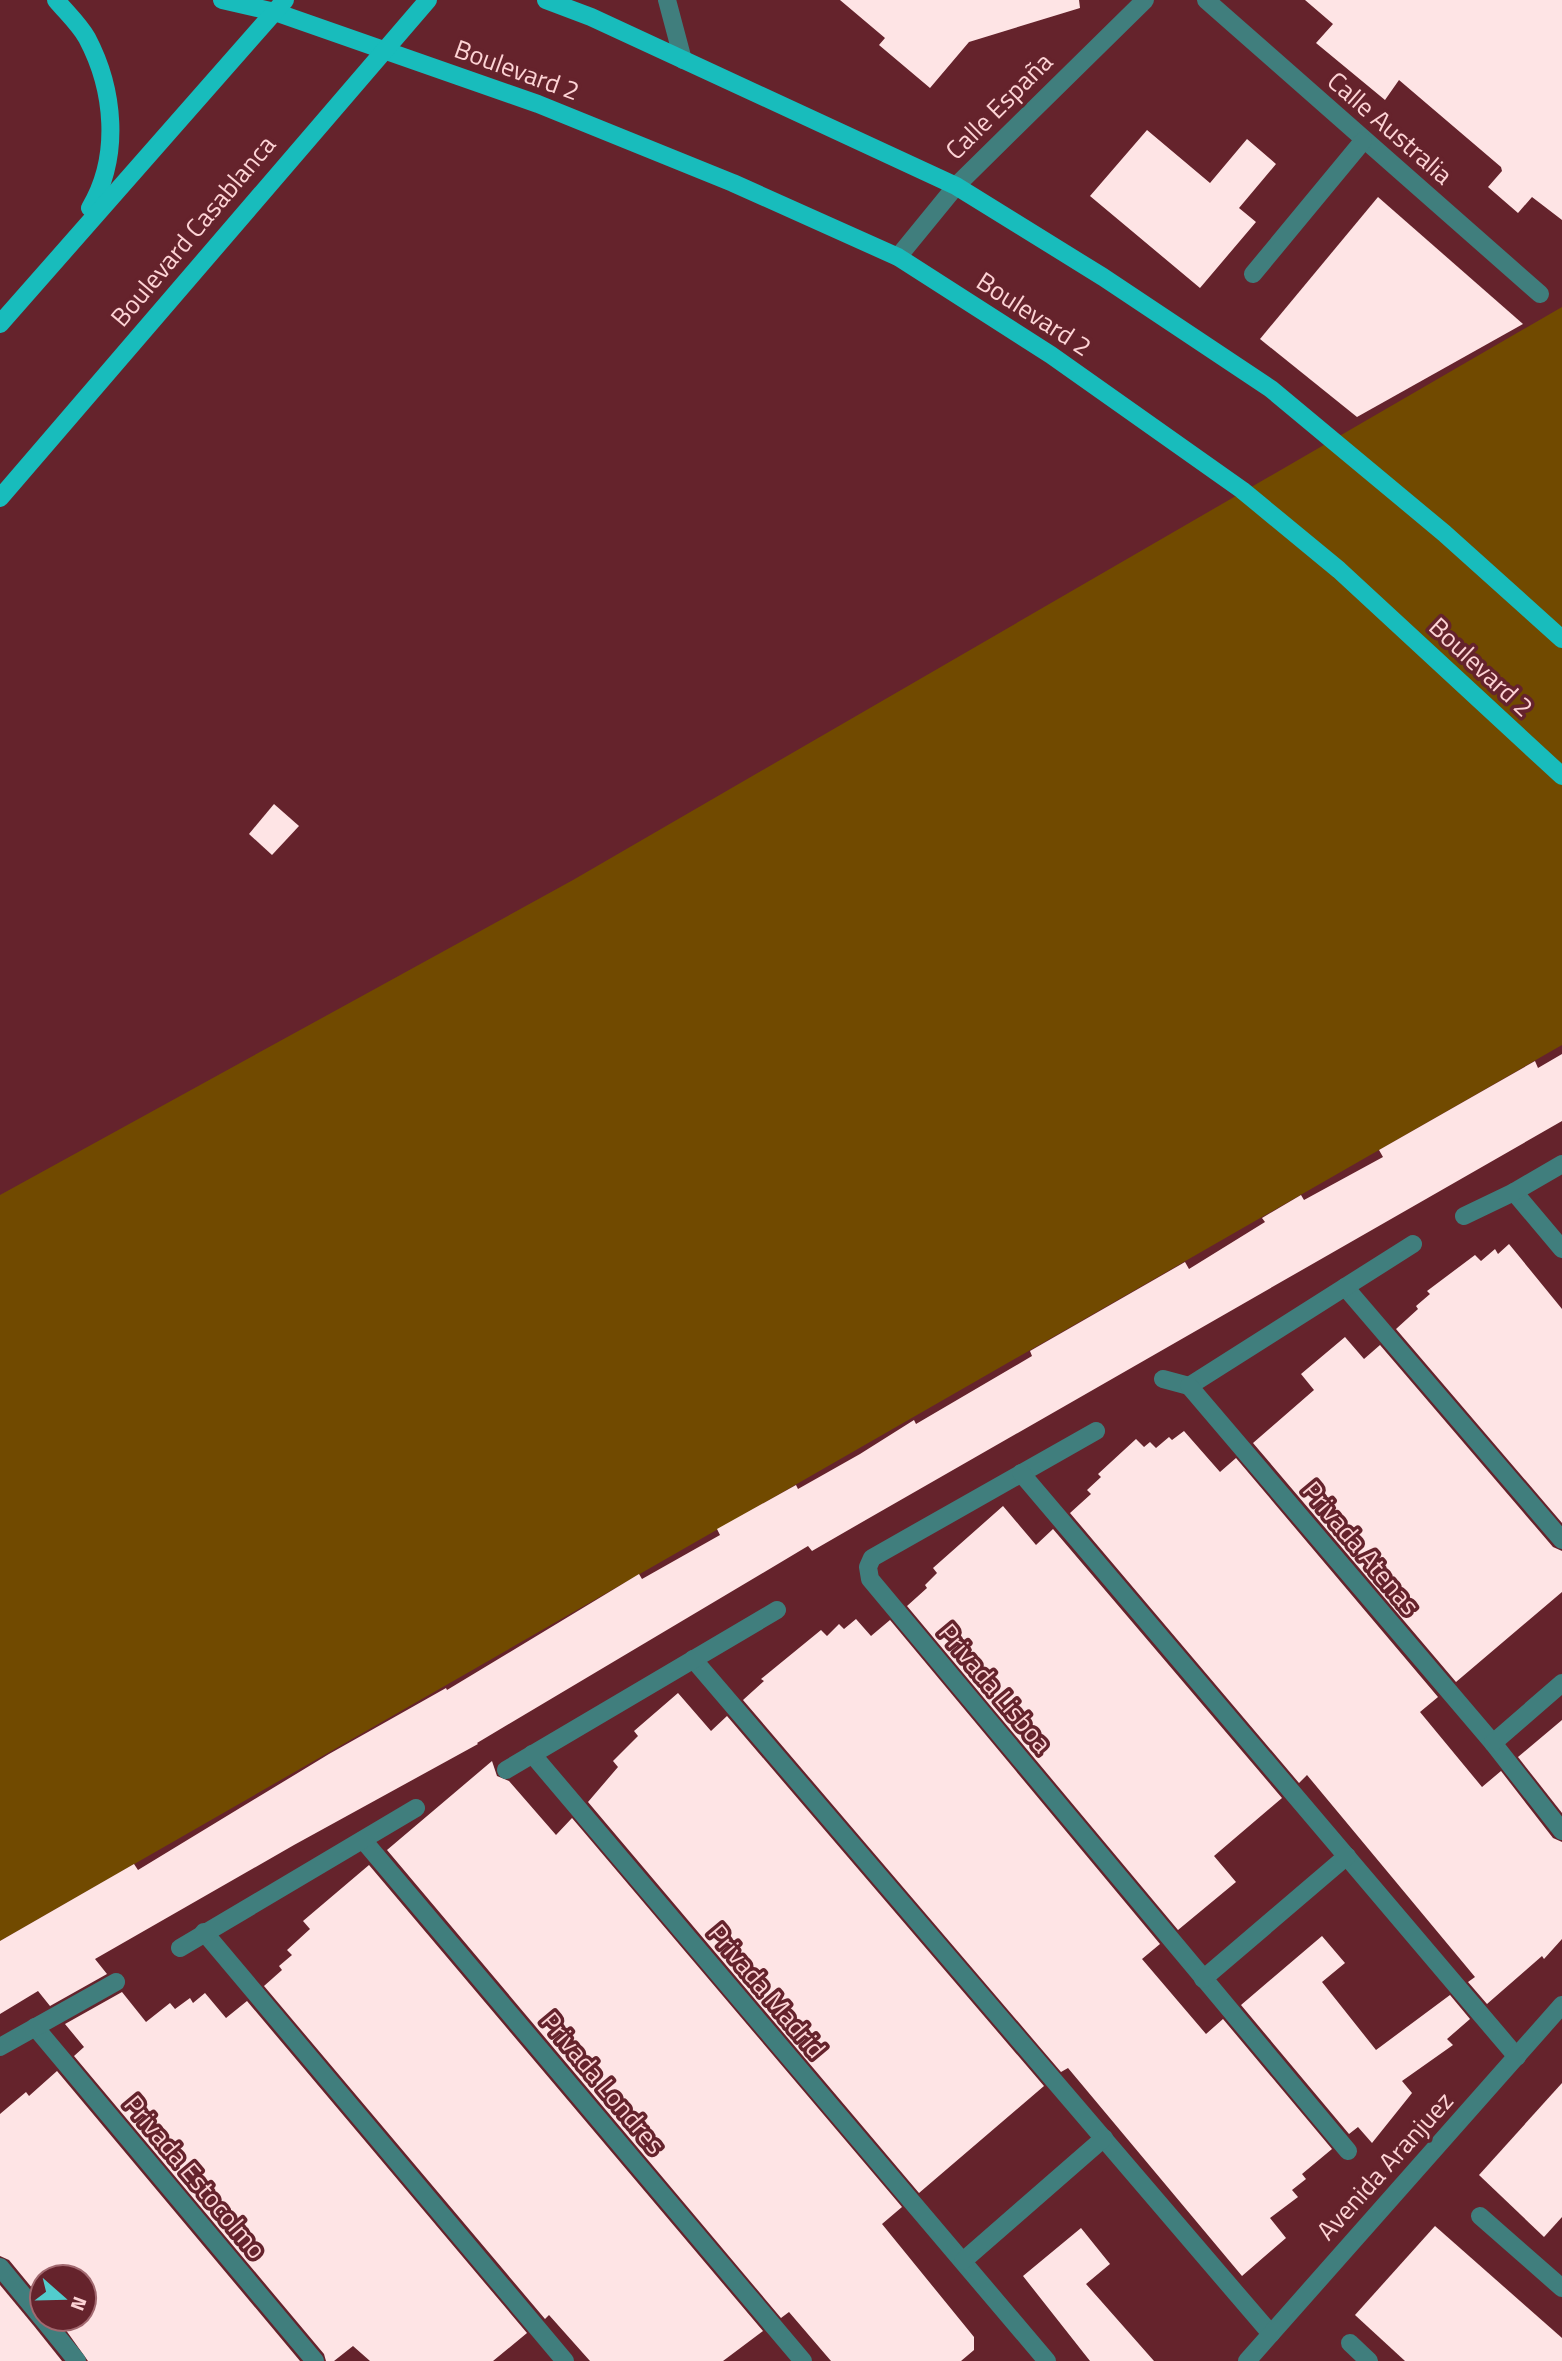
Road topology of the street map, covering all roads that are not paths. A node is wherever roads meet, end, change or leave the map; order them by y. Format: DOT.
graph roads {
  1 [pos="56,0"];
  2 [pos="222,0"];
  3 [pos="428,0"];
  4 [pos="545,0"];
  5 [pos="667,0"];
  6 [pos="1145,0"];
  7 [pos="1206,0"];
  8 [pos="280,6"];
  9 [pos="383,50"];
  10 [pos="683,60"];
  11 [pos="1363,141"];
  12 [pos="956,186"];
  13 [pos="72,240"];
  14 [pos="898,257"];
  15 [pos="1254,274"];
  16 [pos="1540,294"];
  17 [pos="0,324"];
  18 [pos="0,498"];
  19 [pos="1562,639"];
  20 [pos="1562,776"];
  21 [pos="1562,1164"];
  22 [pos="1514,1192"];
  23 [pos="1464,1216"];
  24 [pos="1412,1244"];
  25 [pos="1562,1249"];
  26 [pos="1345,1287"];
  27 [pos="1163,1379"];
  28 [pos="1189,1386"];
  29 [pos="1096,1431"];
  30 [pos="1021,1473"];
  31 [pos="1562,1540"];
  32 [pos="777,1610"];
  33 [pos="693,1660"];
  34 [pos="1562,1683"];
  35 [pos="1493,1743"];
  36 [pos="532,1754"];
  37 [pos="506,1770"];
  38 [pos="416,1808"];
  39 [pos="1562,1831"];
  40 [pos="363,1840"];
  41 [pos="1347,1856"];
  42 [pos="204,1932"];
  43 [pos="180,1948"];
  44 [pos="1203,1979"];
  45 [pos="116,1982"];
  46 [pos="1562,2005"];
  47 [pos="35,2027"];
  48 [pos="0,2047"];
  49 [pos="1517,2057"];
  50 [pos="1104,2138"];
  51 [pos="1348,2151"];
  52 [pos="1480,2216"];
  53 [pos="963,2261"];
  54 [pos="0,2267"];
  55 [pos="1562,2288"];
  56 [pos="28,2301"];
  57 [pos="55,2333"];
  58 [pos="1271,2334"];
  59 [pos="1349,2343"];
  60 [pos="78,2361"];
  61 [pos="315,2361"];
  62 [pos="565,2361"];
  63 [pos="803,2361"];
  64 [pos="1047,2361"];
  65 [pos="1247,2361"];
  66 [pos="1369,2361"];
  1 -- 13 [label="main road"];
  2 -- 8 [label="main road, Boulevard 2"];
  3 -- 9 [label="main road, Boulevard Casablanca"];
  4 -- 10 [label="main road"];
  5 -- 10 [label="street"];
  6 -- 12 [label="street, Calle España"];
  7 -- 11 [label="street, Calle Australia"];
  8 -- 9 [label="main road, Boulevard 2"];
  8 -- 13 [label="main road"];
  9 -- 14 [label="main road, Boulevard 2"];
  9 -- 18 [label="main road, Boulevard Casablanca"];
  10 -- 12 [label="main road"];
  11 -- 15 [label="street"];
  11 -- 16 [label="street, Calle Australia"];
  12 -- 14 [label="street, Calle España"];
  12 -- 19 [label="main road"];
  13 -- 17 [label="main road"];
  14 -- 20 [label="main road, Boulevard 2"];
  21 -- 22 [label="street"];
  22 -- 23 [label="street"];
  22 -- 25 [label="street"];
  24 -- 26 [label="street"];
  26 -- 28 [label="street"];
  26 -- 31 [label="street"];
  27 -- 28 [label="street"];
  28 -- 35 [label="street, Privada Atenas"];
  29 -- 30 [label="street, Privada Lisboa"];
  30 -- 41 [label="street"];
  30 -- 44 [label="street, Privada Lisboa"];
  32 -- 33 [label="street"];
  33 -- 36 [label="street"];
  33 -- 50 [label="street"];
  34 -- 35 [label="street"];
  35 -- 39 [label="street, Privada Atenas"];
  36 -- 37 [label="street"];
  36 -- 53 [label="street, Privada Madrid"];
  38 -- 40 [label="street"];
  40 -- 42 [label="street"];
  40 -- 63 [label="street, Privada Londres"];
  41 -- 44 [label="street"];
  41 -- 49 [label="street"];
  42 -- 43 [label="street"];
  42 -- 62 [label="street"];
  44 -- 51 [label="street, Privada Lisboa"];
  45 -- 47 [label="street"];
  46 -- 49 [label="street, Avenida Aranjuez"];
  47 -- 48 [label="street"];
  47 -- 61 [label="street, Privada Estocolmo"];
  49 -- 58 [label="street, Avenida Aranjuez"];
  50 -- 53 [label="street"];
  50 -- 58 [label="street"];
  52 -- 55 [label="street"];
  53 -- 64 [label="street, Privada Madrid"];
  54 -- 56 [label="street"];
  57 -- 60 [label="street"];
  58 -- 65 [label="street, Avenida Aranjuez"];
  59 -- 66 [label="street"];
}
